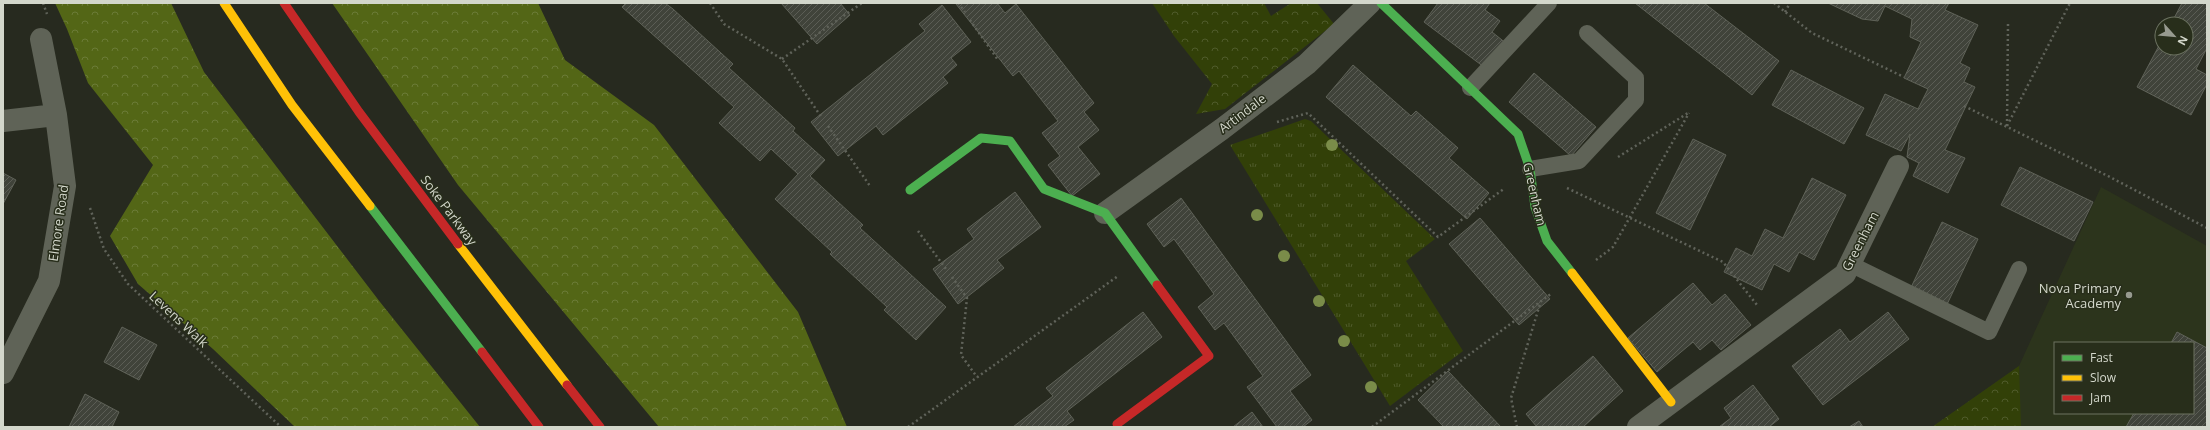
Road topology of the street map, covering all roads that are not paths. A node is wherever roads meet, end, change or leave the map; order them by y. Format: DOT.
graph roads {
  1 [pos="224,3"];
  2 [pos="284,3"];
  3 [pos="1370,3"];
  4 [pos="1381,3"];
  5 [pos="1549,3"];
  6 [pos="1587,32"];
  7 [pos="41,39"];
  8 [pos="1470,88"];
  9 [pos="56,115"];
  10 [pos="3,121"];
  11 [pos="1898,166"];
  12 [pos="1530,169"];
  13 [pos="910,190"];
  14 [pos="1105,214"];
  15 [pos="1850,264"];
  16 [pos="2019,269"];
  17 [pos="3,373"];
  18 [pos="1671,402"];
  19 [pos="1117,424"];
  20 [pos="539,427"];
  21 [pos="600,427"];
  22 [pos="1638,427"];
  1 -- 20 [label="main road"];
  2 -- 21 [label="main road, Soke Parkway"];
  3 -- 14 [label="street, Artindale"];
  4 -- 8 [label="main road, Greenham"];
  5 -- 8 [label="lane"];
  6 -- 12 [label="lane"];
  7 -- 9 [label="street, Elmore Road"];
  8 -- 12 [label="main road, Greenham"];
  9 -- 10 [label="street"];
  9 -- 17 [label="street, Elmore Road"];
  11 -- 15 [label="street, Greenham"];
  12 -- 18 [label="main road, Greenham"];
  13 -- 14 [label="main road"];
  14 -- 19 [label="main road"];
  15 -- 16 [label="lane"];
  15 -- 18 [label="street, Greenham"];
  18 -- 22 [label="street, Greenham"];
}
